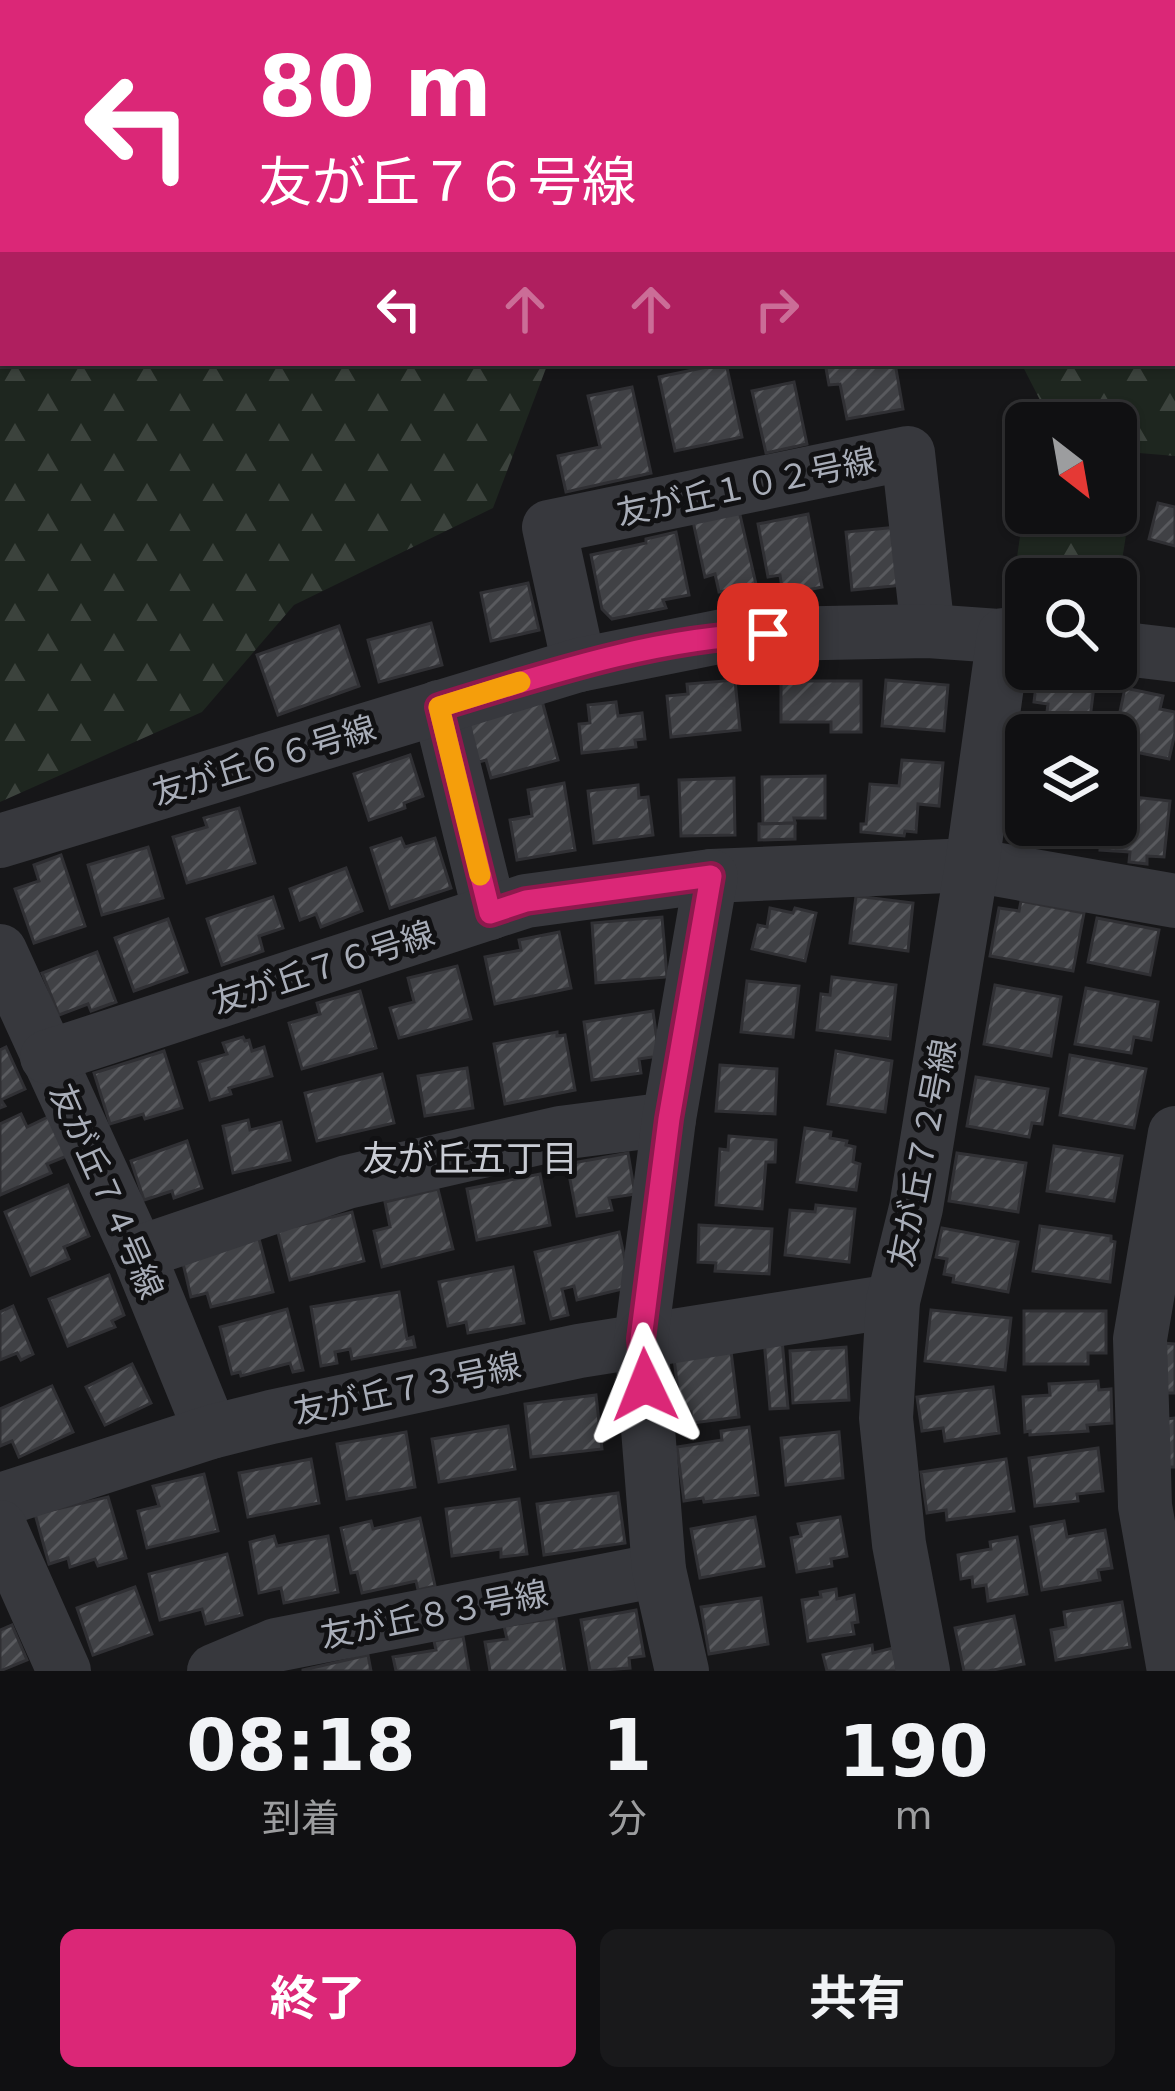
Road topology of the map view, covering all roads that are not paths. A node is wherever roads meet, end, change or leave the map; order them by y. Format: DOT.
graph roads {
  1 [pos="928,631"];
  2 [pos="1005,636"];
  3 [pos="1137,650"];
  4 [pos="1175,655"];
  5 [pos="579,665"];
  6 [pos="1005,690"];
  7 [pos="439,707"];
  8 [pos="0,841"];
  9 [pos="972,865"];
  10 [pos="711,876"];
  11 [pos="1175,902"];
  12 [pos="490,913"];
  13 [pos="0,951"];
  14 [pos="47,1057"];
  15 [pos="669,1119"];
  16 [pos="1175,1133"];
  17 [pos="138,1253"];
  18 [pos="893,1301"];
  19 [pos="641,1339"];
  20 [pos="211,1432"];
  21 [pos="0,1500"];
  22 [pos="0,1527"];
  23 [pos="659,1570"];
  24 [pos="64,1671"];
  25 [pos="214,1671"];
  26 [pos="682,1671"];
  27 [pos="923,1671"];
  28 [pos="1174,1671"];
  1 -- 2 [label="street, 友が丘６６号線"];
  1 -- 5 [label="street, 友が丘６６号線"];
  1 -- 5 [label="street, 友が丘１０２号線"];
  3 -- 4 [label="street"];
  5 -- 7 [label="street, 友が丘６６号線"];
  6 -- 9 [label="street, 友が丘７２号線"];
  7 -- 8 [label="street, 友が丘６６号線"];
  7 -- 12 [label="street"];
  9 -- 10 [label="street, 友が丘７６号線"];
  9 -- 11 [label="street, 友が丘７６号線"];
  9 -- 18 [label="street, 友が丘７２号線"];
  10 -- 12 [label="street, 友が丘７６号線"];
  10 -- 15 [label="street"];
  12 -- 14 [label="street, 友が丘７６号線"];
  13 -- 14 [label="street, 友が丘７４号線"];
  14 -- 17 [label="street, 友が丘７４号線"];
  15 -- 17 [label="street"];
  15 -- 19 [label="street"];
  16 -- 28 [label="street"];
  17 -- 20 [label="street, 友が丘７４号線"];
  18 -- 19 [label="street, 友が丘７３号線"];
  18 -- 27 [label="street, 友が丘７２号線"];
  19 -- 20 [label="street, 友が丘７３号線"];
  19 -- 23 [label="street"];
  20 -- 21 [label="street, 友が丘７３号線"];
  22 -- 24 [label="street"];
  23 -- 25 [label="street, 友が丘８３号線"];
  23 -- 26 [label="street"];
}
